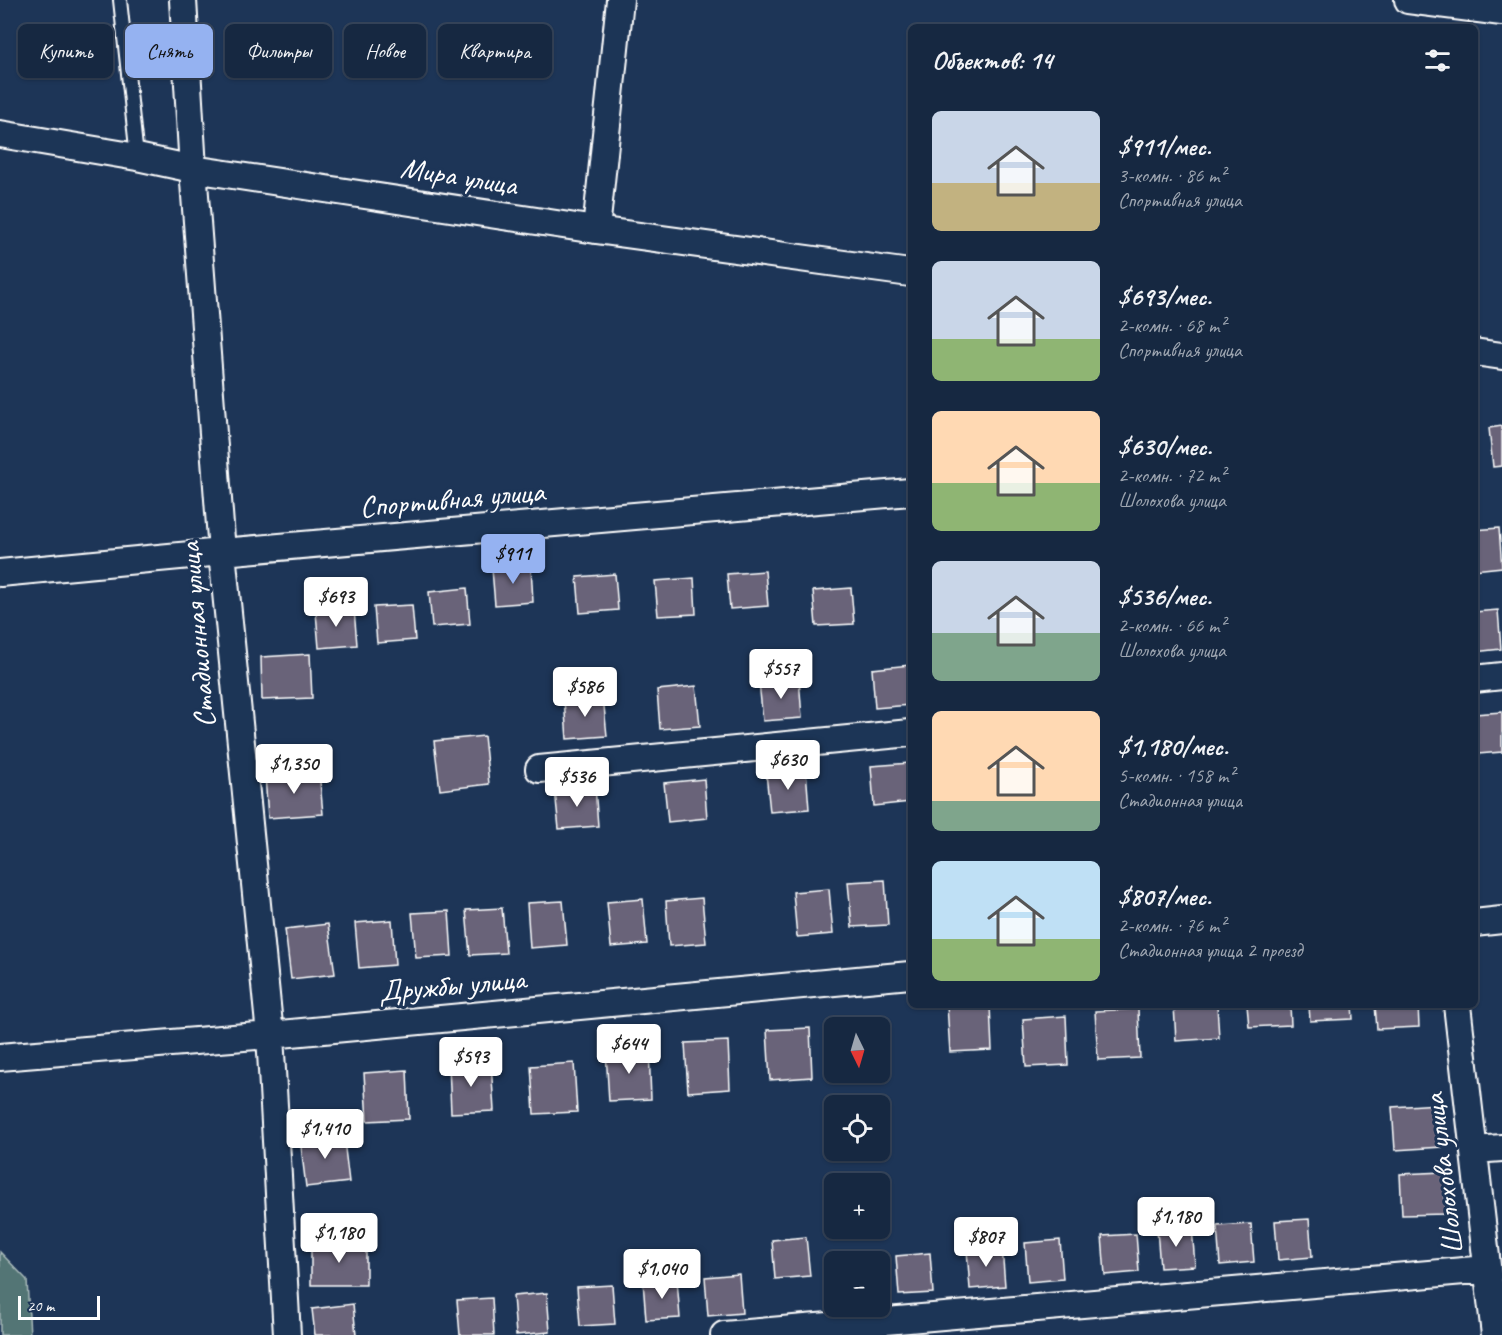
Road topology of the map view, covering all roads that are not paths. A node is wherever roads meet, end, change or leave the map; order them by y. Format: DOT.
graph roads {
  1 [pos="120,0"];
  2 [pos="183,0"];
  3 [pos="620,0"];
  4 [pos="1408,0"];
  5 [pos="1502,12"];
  6 [pos="0,134"];
  7 [pos="137,157"];
  8 [pos="193,169"];
  9 [pos="596,230"];
  10 [pos="908,273"];
  11 [pos="1478,353"];
  12 [pos="1502,356"];
  13 [pos="908,492"];
  14 [pos="222,552"];
  15 [pos="0,573"];
  16 [pos="1502,676"];
  17 [pos="1478,679"];
  18 [pos="908,733"];
  19 [pos="539,769"];
  20 [pos="1502,920"];
  21 [pos="1478,922"];
  22 [pos="908,975"];
  23 [pos="1457,1008"];
  24 [pos="270,1035"];
  25 [pos="0,1057"];
  26 [pos="1502,1148"];
  27 [pos="1474,1150"];
  28 [pos="1487,1269"];
  29 [pos="287,1335"];
  30 [pos="724,1335"];
  31 [pos="1495,1335"];
  1 -- 7 [label="lane"];
  2 -- 8 [label="street, Стадионная улица"];
  3 -- 9 [label="street"];
  4 -- 5 [label="street"];
  6 -- 7 [label="street, Мира улица"];
  7 -- 8 [label="street, Мира улица"];
  8 -- 9 [label="street, Мира улица"];
  8 -- 14 [label="street, Стадионная улица"];
  9 -- 10 [label="street, Мира улица"];
  11 -- 12 [label="street"];
  13 -- 14 [label="street, Спортивная улица"];
  14 -- 15 [label="street, Спортивная улица"];
  14 -- 24 [label="street, Стадионная улица"];
  16 -- 17 [label="street"];
  18 -- 19 [label="street"];
  20 -- 21 [label="street"];
  22 -- 24 [label="street, Дружбы улица"];
  23 -- 27 [label="street, Шолохова улица"];
  24 -- 25 [label="street, Дружбы улица"];
  24 -- 29 [label="street, Стадионная улица"];
  26 -- 27 [label="street"];
  27 -- 28 [label="street, Шолохова улица"];
  28 -- 30 [label="street"];
  28 -- 31 [label="street, Шолохова улица"];
}
